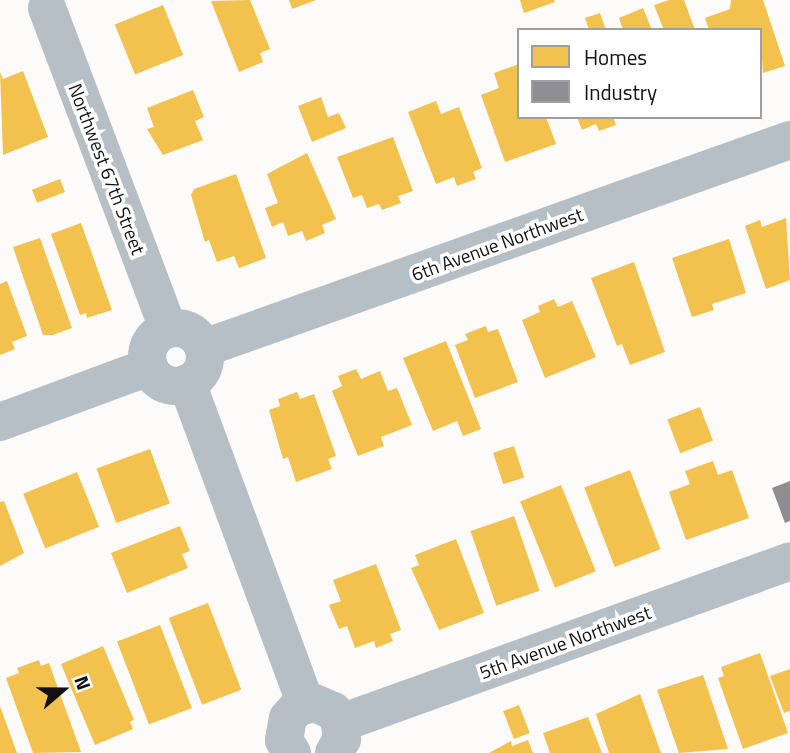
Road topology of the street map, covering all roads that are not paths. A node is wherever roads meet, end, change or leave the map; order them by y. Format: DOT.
graph roads {
  1 [pos="41,3"];
  2 [pos="790,140"];
  3 [pos="168,329"];
  4 [pos="204,348"];
  5 [pos="149,367"];
  6 [pos="187,383"];
  7 [pos="0,422"];
  8 [pos="790,561"];
  9 [pos="306,704"];
  10 [pos="337,738"];
  11 [pos="278,750"];
  1 -- 3 [label="street, Northwest 67th Street"];
  2 -- 4 [label="street, 6th Avenue Northwest"];
  3 -- 4 [label="street"];
  3 -- 5 [label="street"];
  4 -- 6 [label="street"];
  5 -- 6 [label="street"];
  5 -- 7 [label="street"];
  6 -- 9 [label="street"];
  8 -- 10 [label="street, 5th Avenue Northwest"];
  9 -- 10 [label="street"];
  9 -- 11 [label="street"];
}
